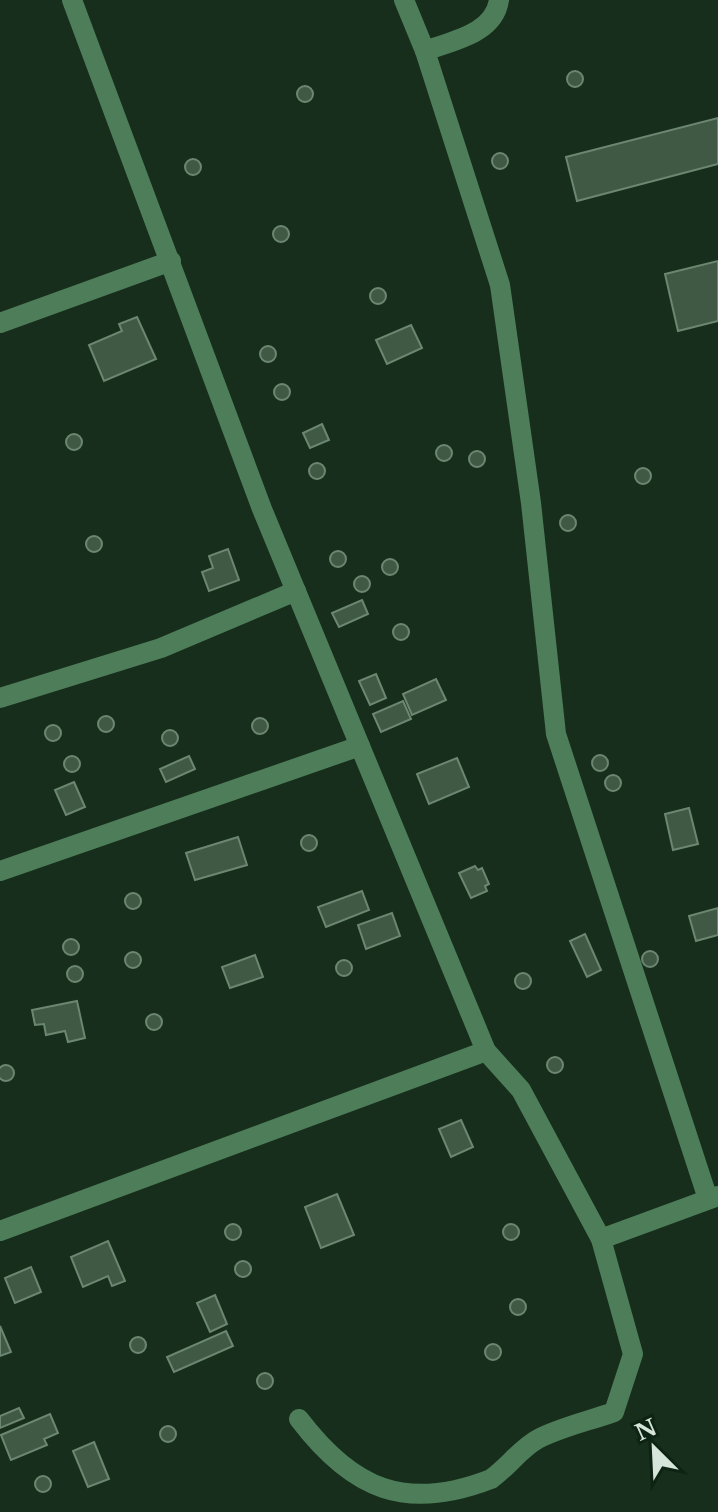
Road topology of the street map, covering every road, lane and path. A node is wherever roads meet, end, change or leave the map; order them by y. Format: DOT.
graph roads {
  1 [pos="72,0"];
  2 [pos="404,0"];
  3 [pos="499,0"];
  4 [pos="425,51"];
  5 [pos="171,261"];
  6 [pos="0,323"];
  7 [pos="296,591"];
  8 [pos="0,698"];
  9 [pos="360,746"];
  10 [pos="0,871"];
  11 [pos="486,1051"];
  12 [pos="713,1198"];
  13 [pos="0,1231"];
  14 [pos="601,1239"];
  15 [pos="299,1419"];
  16 [pos="390,1508"];
  1 -- 5 [label="street"];
  2 -- 4 [label="street"];
  3 -- 4 [label="street"];
  4 -- 12 [label="street"];
  5 -- 6 [label="street"];
  5 -- 7 [label="street"];
  7 -- 8 [label="street"];
  7 -- 9 [label="street"];
  9 -- 10 [label="street"];
  9 -- 11 [label="street"];
  11 -- 13 [label="street"];
  11 -- 14 [label="street"];
  12 -- 14 [label="street"];
  14 -- 16 [label="street"];
  15 -- 16 [label="street"];
}
